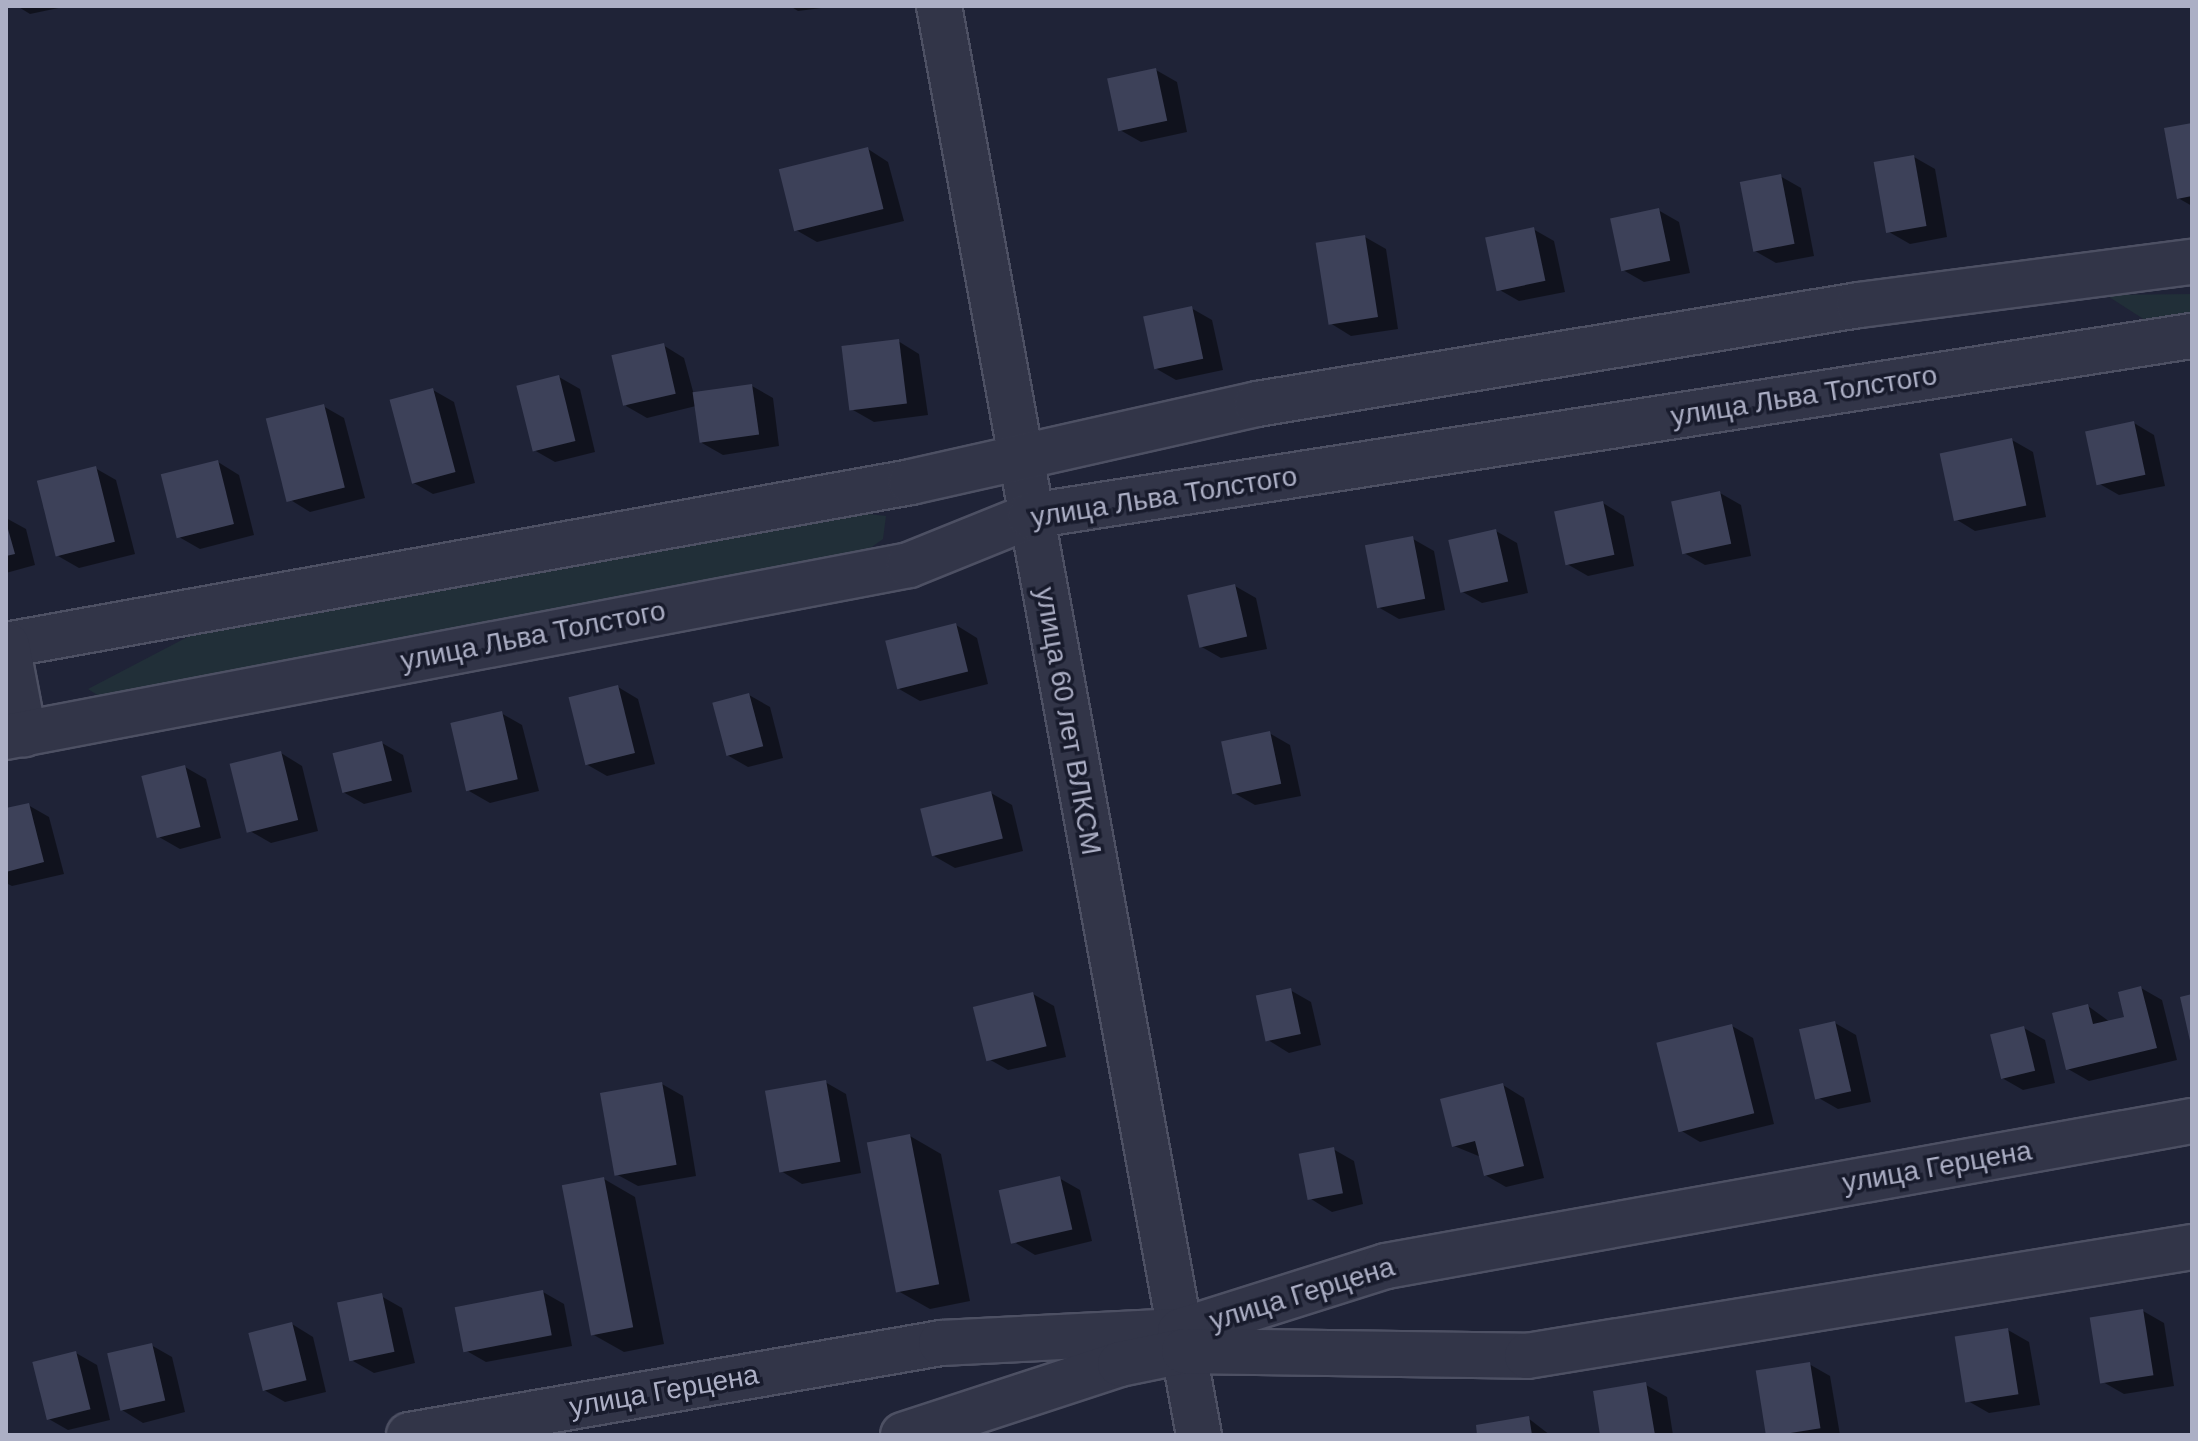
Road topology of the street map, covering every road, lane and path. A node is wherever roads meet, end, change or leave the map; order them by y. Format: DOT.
graph roads {
  1 [pos="939,6"];
  2 [pos="2192,262"];
  3 [pos="2192,336"];
  4 [pos="1020,460"];
  5 [pos="1030,516"];
  6 [pos="7,645"];
  7 [pos="15,736"];
  8 [pos="2192,1121"];
  9 [pos="2192,1247"];
  10 [pos="1182,1341"];
  11 [pos="409,1435"];
  12 [pos="903,1435"];
  13 [pos="1199,1435"];
  1 -- 4 [label="street, улица 60 лет ВЛКСМ"];
  2 -- 4 [label="street, улица Льва Толстого"];
  3 -- 5 [label="street, улица Льва Толстого"];
  4 -- 5 [label="street, улица 60 лет ВЛКСМ"];
  4 -- 6 [label="street, улица Льва Толстого"];
  5 -- 7 [label="street, улица Льва Толстого"];
  5 -- 10 [label="street, улица 60 лет ВЛКСМ"];
  6 -- 7 [label="street"];
  8 -- 10 [label="street, улица Герцена"];
  9 -- 10 [label="street, улица Герцена"];
  10 -- 11 [label="street, улица Герцена"];
  10 -- 12 [label="street, улица Герцена"];
  10 -- 13 [label="street, улица 60 лет ВЛКСМ"];
}
